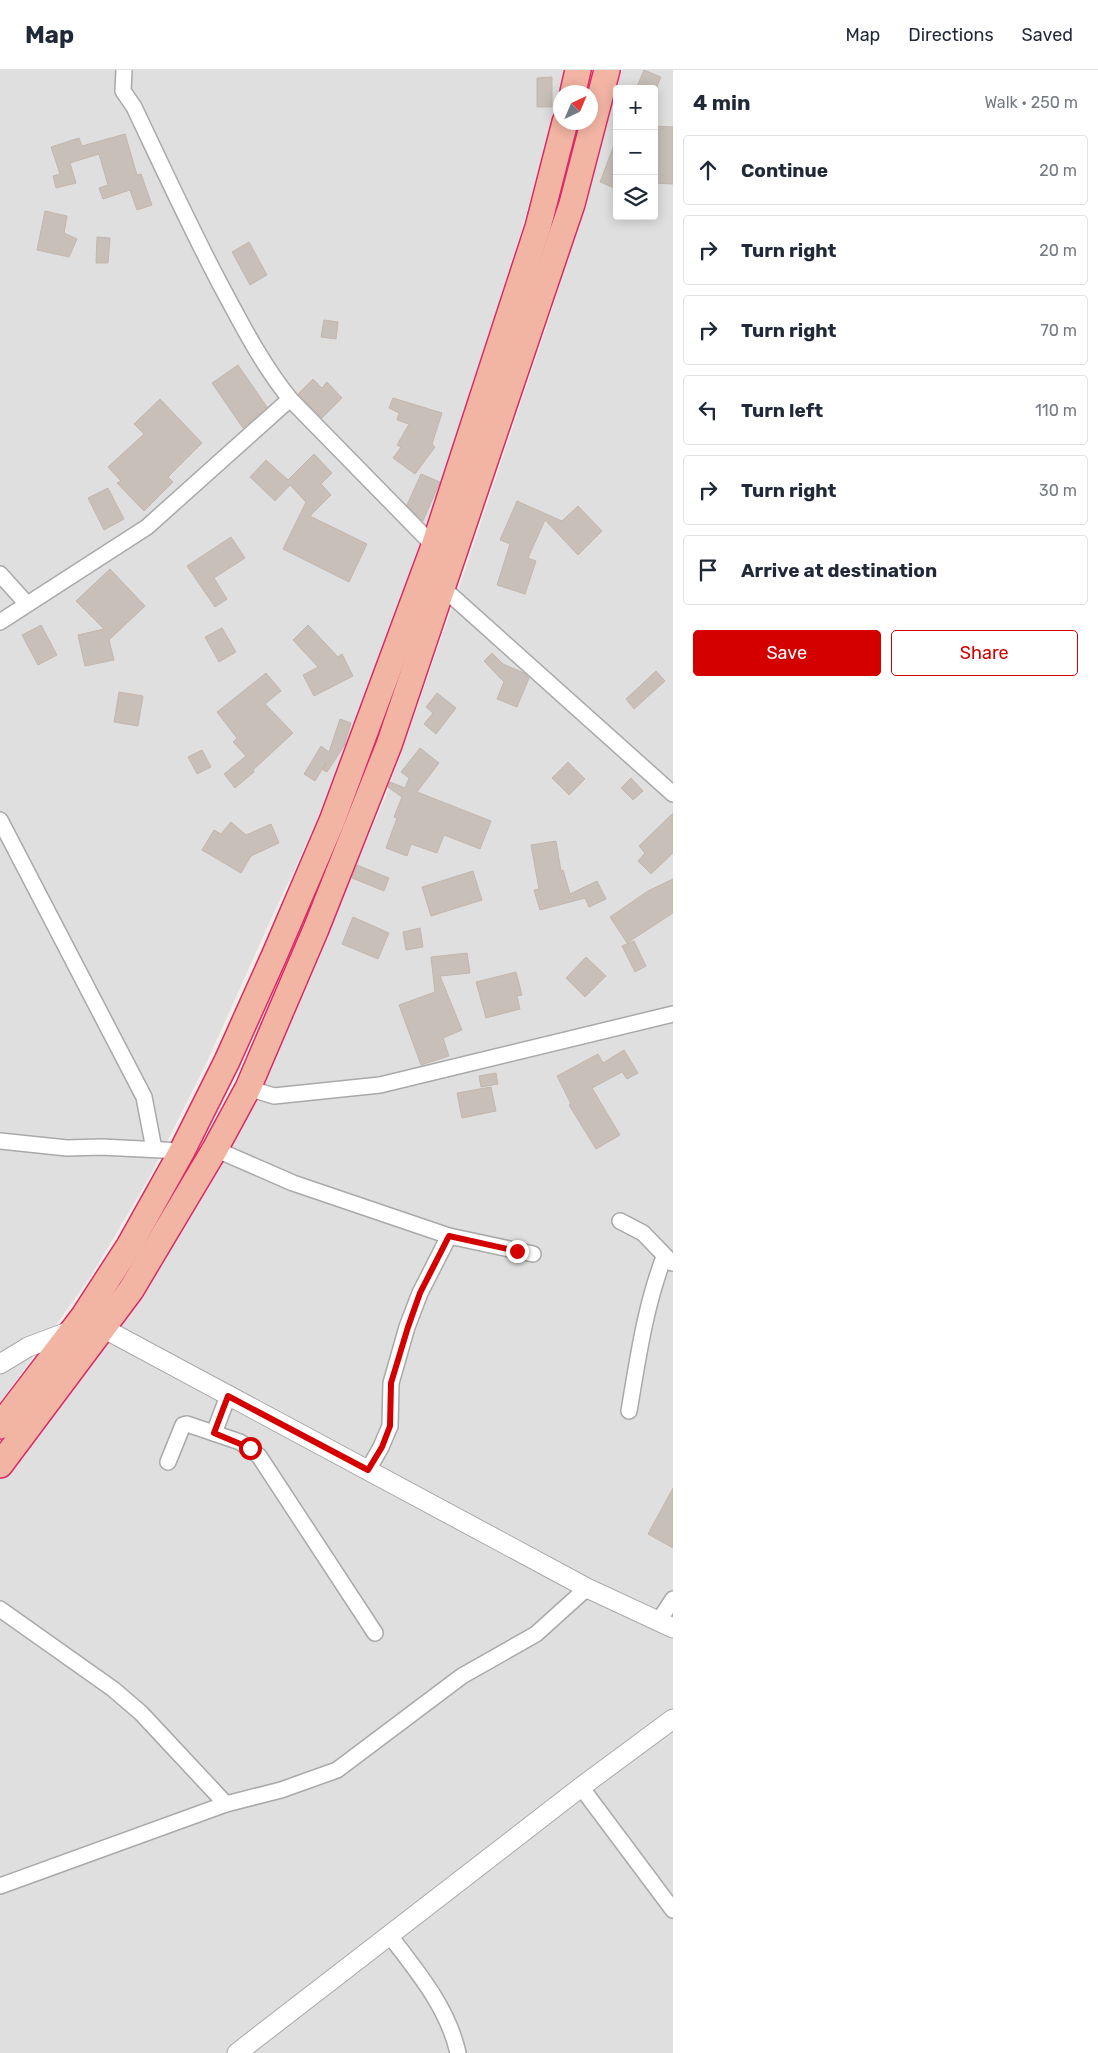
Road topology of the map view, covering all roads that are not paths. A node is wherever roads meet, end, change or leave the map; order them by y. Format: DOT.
graph roads {
  1 [pos="124,70"];
  2 [pos="578,70"];
  3 [pos="607,70"];
  4 [pos="575,85"];
  5 [pos="563,130"];
  6 [pos="290,399"];
  7 [pos="434,546"];
  8 [pos="0,574"];
  9 [pos="443,588"];
  10 [pos="27,604"];
  11 [pos="0,622"];
  12 [pos="673,794"];
  13 [pos="0,820"];
  14 [pos="673,1014"];
  15 [pos="248,1088"];
  16 [pos="0,1141"];
  17 [pos="154,1149"];
  18 [pos="216,1149"];
  19 [pos="182,1151"];
  20 [pos="620,1221"];
  21 [pos="449,1236"];
  22 [pos="533,1254"];
  23 [pos="669,1260"];
  24 [pos="102,1328"];
  25 [pos="73,1330"];
  26 [pos="0,1364"];
  27 [pos="228,1396"];
  28 [pos="629,1411"];
  29 [pos="0,1426"];
  30 [pos="214,1433"];
  31 [pos="168,1462"];
  32 [pos="0,1465"];
  33 [pos="368,1470"];
  34 [pos="587,1588"];
  35 [pos="673,1599"];
  36 [pos="0,1610"];
  37 [pos="666,1625"];
  38 [pos="375,1633"];
  39 [pos="673,1719"];
  40 [pos="581,1788"];
  41 [pos="226,1804"];
  42 [pos="0,1886"];
  43 [pos="673,1910"];
  44 [pos="390,1936"];
  45 [pos="237,2053"];
  46 [pos="458,2053"];
  1 -- 6 [label="street"];
  2 -- 4 [label="highway"];
  3 -- 9 [label="highway"];
  5 -- 7 [label="highway"];
  6 -- 7 [label="street"];
  6 -- 10 [label="street"];
  7 -- 19 [label="highway"];
  8 -- 10 [label="street"];
  9 -- 12 [label="street"];
  9 -- 15 [label="highway"];
  10 -- 11 [label="street"];
  13 -- 17 [label="street"];
  14 -- 15 [label="street"];
  15 -- 18 [label="highway"];
  16 -- 17 [label="street"];
  17 -- 19 [label="street"];
  18 -- 21 [label="street"];
  18 -- 24 [label="highway"];
  19 -- 25 [label="highway"];
  20 -- 23 [label="street"];
  21 -- 22 [label="street"];
  21 -- 33 [label="street"];
  23 -- 28 [label="street"];
  24 -- 25 [label="street"];
  24 -- 27 [label="street"];
  24 -- 32 [label="highway"];
  25 -- 26 [label="street"];
  25 -- 29 [label="highway"];
  27 -- 30 [label="street"];
  27 -- 33 [label="street"];
  30 -- 31 [label="street"];
  30 -- 38 [label="street"];
  33 -- 34 [label="street"];
  34 -- 37 [label="street"];
  34 -- 41 [label="street"];
  35 -- 37 [label="street"];
  36 -- 41 [label="street"];
  39 -- 40 [label="street"];
  40 -- 43 [label="street"];
  40 -- 44 [label="street"];
  41 -- 42 [label="street"];
  44 -- 45 [label="street"];
  44 -- 46 [label="street"];
}
